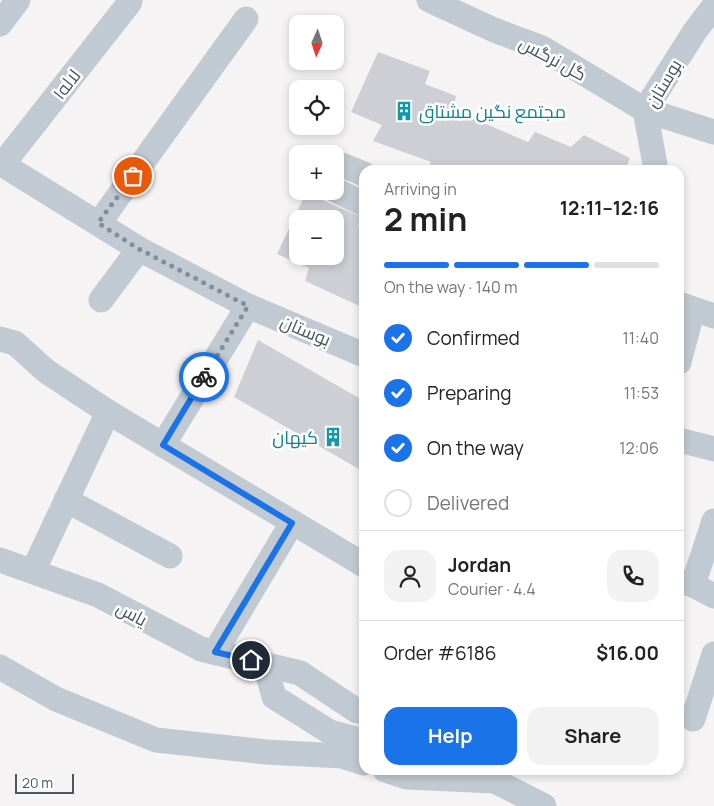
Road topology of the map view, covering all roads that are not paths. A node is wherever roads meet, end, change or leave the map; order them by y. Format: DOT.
graph roads {
  1 [pos="18,0"];
  2 [pos="429,0"];
  3 [pos="130,2"];
  4 [pos="714,6"];
  5 [pos="246,19"];
  6 [pos="0,24"];
  7 [pos="645,110"];
  8 [pos="714,132"];
  9 [pos="1,164"];
  10 [pos="655,165"];
  11 [pos="344,166"];
  12 [pos="359,172"];
  13 [pos="344,194"];
  14 [pos="359,202"];
  15 [pos="98,223"];
  16 [pos="139,249"];
  17 [pos="101,300"];
  18 [pos="248,306"];
  19 [pos="695,310"];
  20 [pos="0,339"];
  21 [pos="684,346"];
  22 [pos="359,353"];
  23 [pos="108,412"];
  24 [pos="684,441"];
  25 [pos="163,445"];
  26 [pos="714,449"];
  27 [pos="66,500"];
  28 [pos="714,521"];
  29 [pos="292,523"];
  30 [pos="170,556"];
  31 [pos="0,560"];
  32 [pos="359,561"];
  33 [pos="33,570"];
  34 [pos="695,587"];
  35 [pos="215,652"];
  36 [pos="714,654"];
  37 [pos="265,664"];
  38 [pos="0,667"];
  39 [pos="359,711"];
  40 [pos="695,717"];
  41 [pos="358,750"];
  42 [pos="400,775"];
  43 [pos="544,806"];
  1 -- 6 [label="street"];
  2 -- 7 [label="street, گل نرگس"];
  3 -- 9 [label="street, لاله۱"];
  4 -- 7 [label="street, بوستان"];
  5 -- 15 [label="street"];
  7 -- 8 [label="street, گل نرگس"];
  7 -- 10 [label="street, بوستان"];
  9 -- 15 [label="street, بوستان"];
  11 -- 12 [label="street"];
  13 -- 14 [label="street"];
  15 -- 16 [label="street, بوستان"];
  16 -- 17 [label="street"];
  16 -- 18 [label="street, بوستان"];
  18 -- 22 [label="street, بوستان"];
  18 -- 25 [label="street"];
  19 -- 21 [label="street"];
  20 -- 23 [label="street"];
  23 -- 25 [label="street"];
  23 -- 27 [label="street"];
  24 -- 26 [label="street"];
  25 -- 29 [label="street"];
  27 -- 30 [label="street"];
  27 -- 33 [label="street"];
  28 -- 34 [label="street"];
  29 -- 32 [label="street"];
  29 -- 35 [label="street"];
  31 -- 33 [label="street, یاس"];
  33 -- 35 [label="street, یاس"];
  35 -- 37 [label="street, یاس"];
  36 -- 40 [label="street"];
  37 -- 39 [label="street, یاس"];
  37 -- 41 [label="street"];
  38 -- 41 [label="street"];
  42 -- 43 [label="street"];
}
